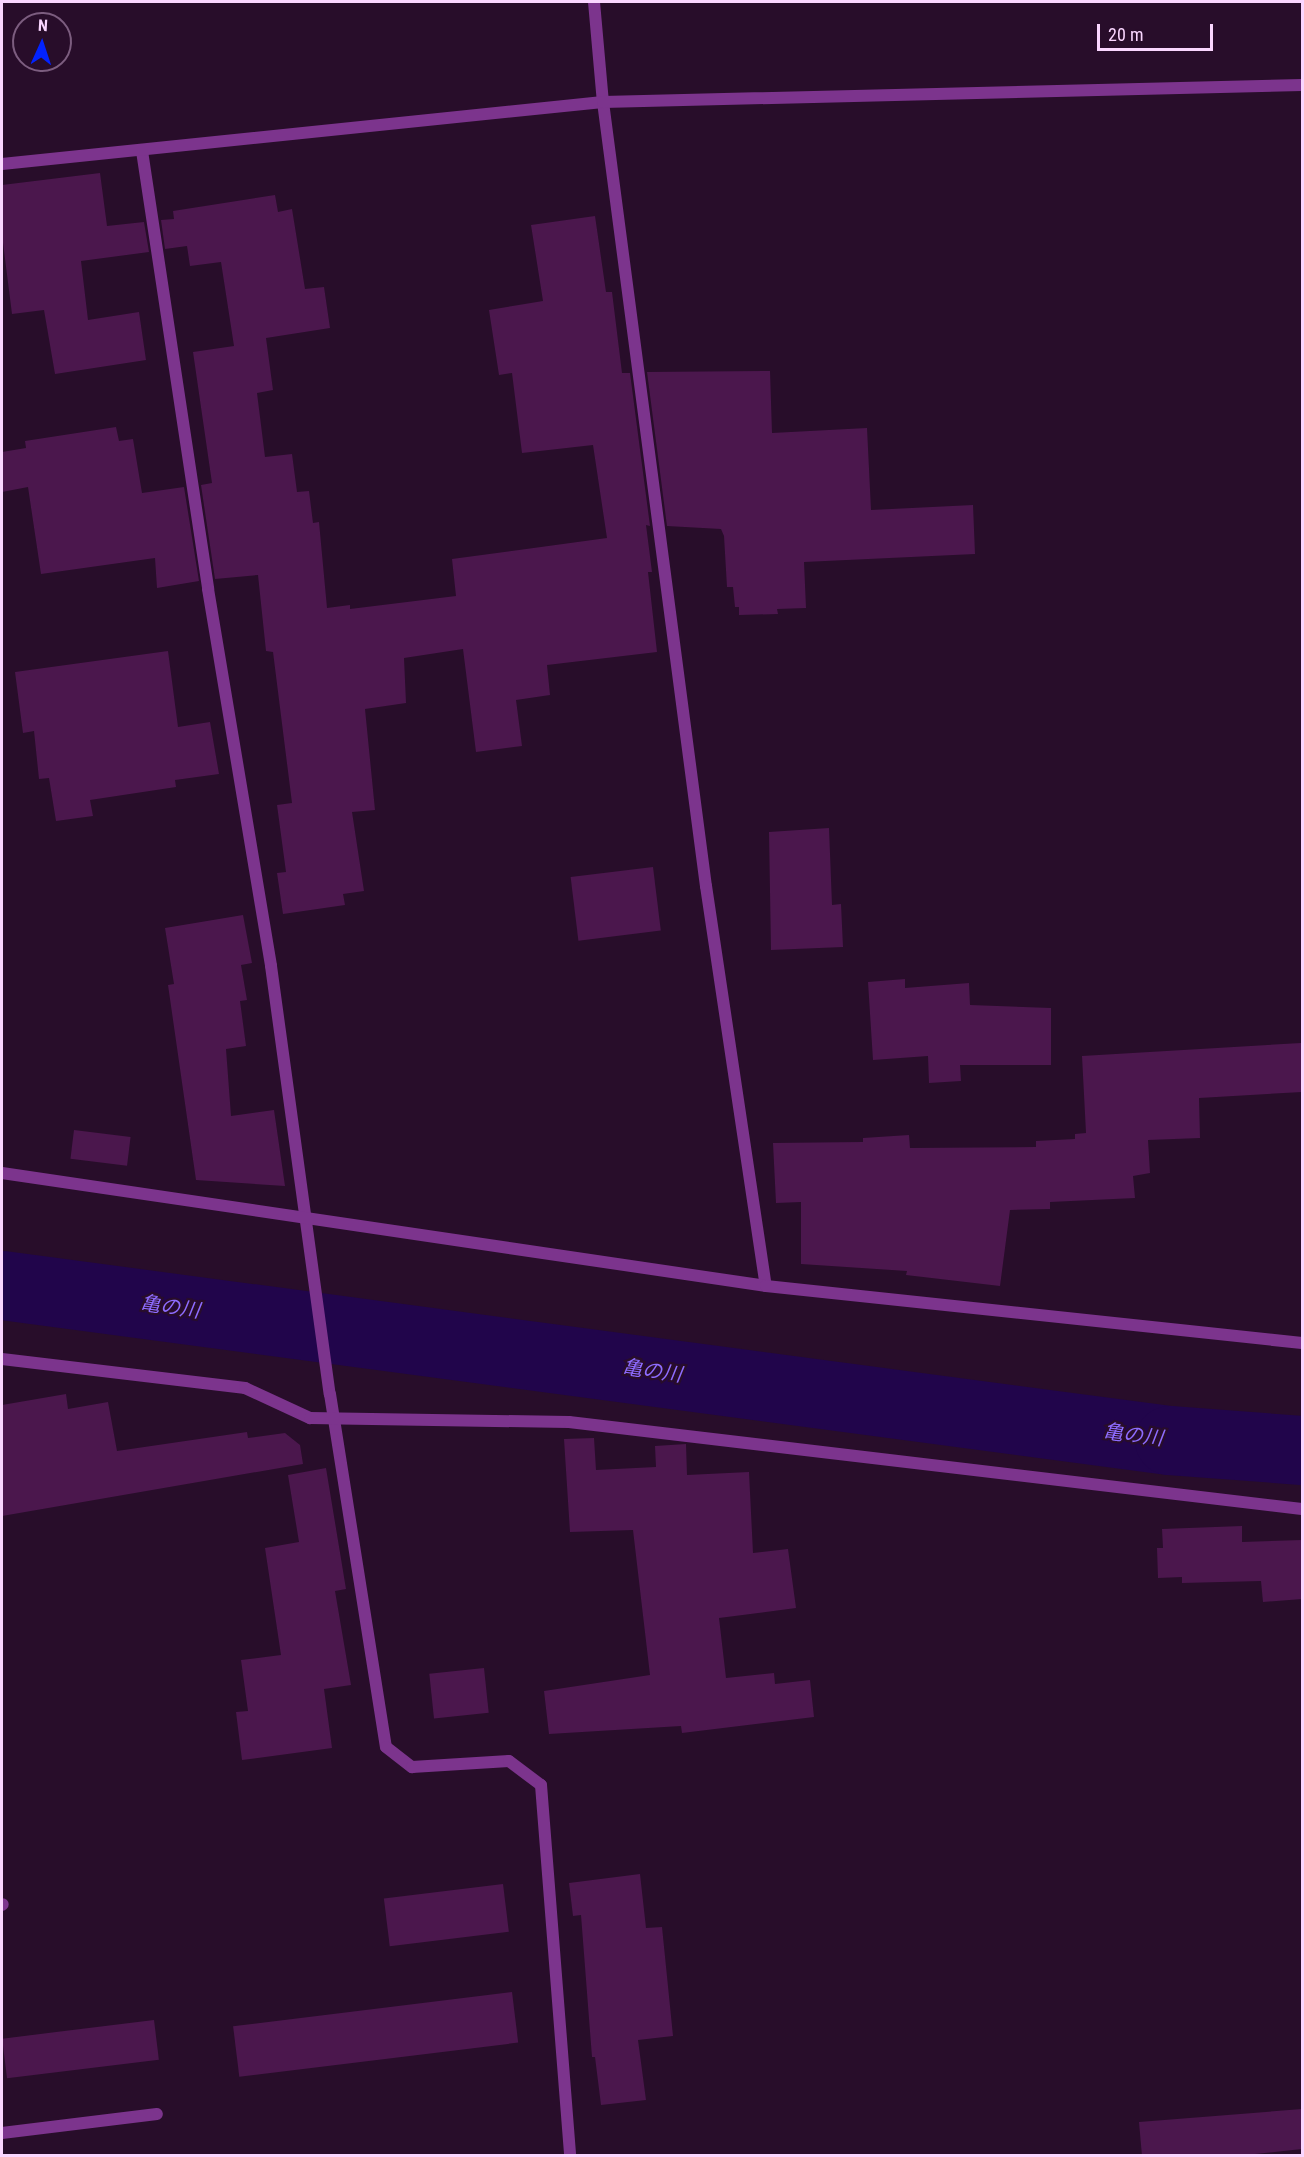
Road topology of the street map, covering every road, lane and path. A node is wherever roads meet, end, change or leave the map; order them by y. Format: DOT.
graph roads {
  1 [pos="594,2"];
  2 [pos="1302,86"];
  3 [pos="603,102"];
  4 [pos="142,151"];
  5 [pos="2,164"];
  6 [pos="2,1173"];
  7 [pos="306,1215"];
  8 [pos="766,1286"];
  9 [pos="1302,1343"];
  10 [pos="2,1359"];
  11 [pos="334,1421"];
  12 [pos="1302,1509"];
  13 [pos="157,2114"];
  14 [pos="2,2133"];
  15 [pos="570,2156"];
  1 -- 3 [label="street"];
  2 -- 3 [label="street"];
  3 -- 4 [label="street"];
  3 -- 8 [label="street"];
  4 -- 5 [label="street"];
  4 -- 7 [label="street"];
  6 -- 7 [label="street"];
  7 -- 8 [label="street"];
  7 -- 11 [label="street"];
  8 -- 9 [label="street"];
  10 -- 11 [label="street"];
  11 -- 12 [label="street"];
  11 -- 15 [label="street"];
  13 -- 14 [label="street"];
}
